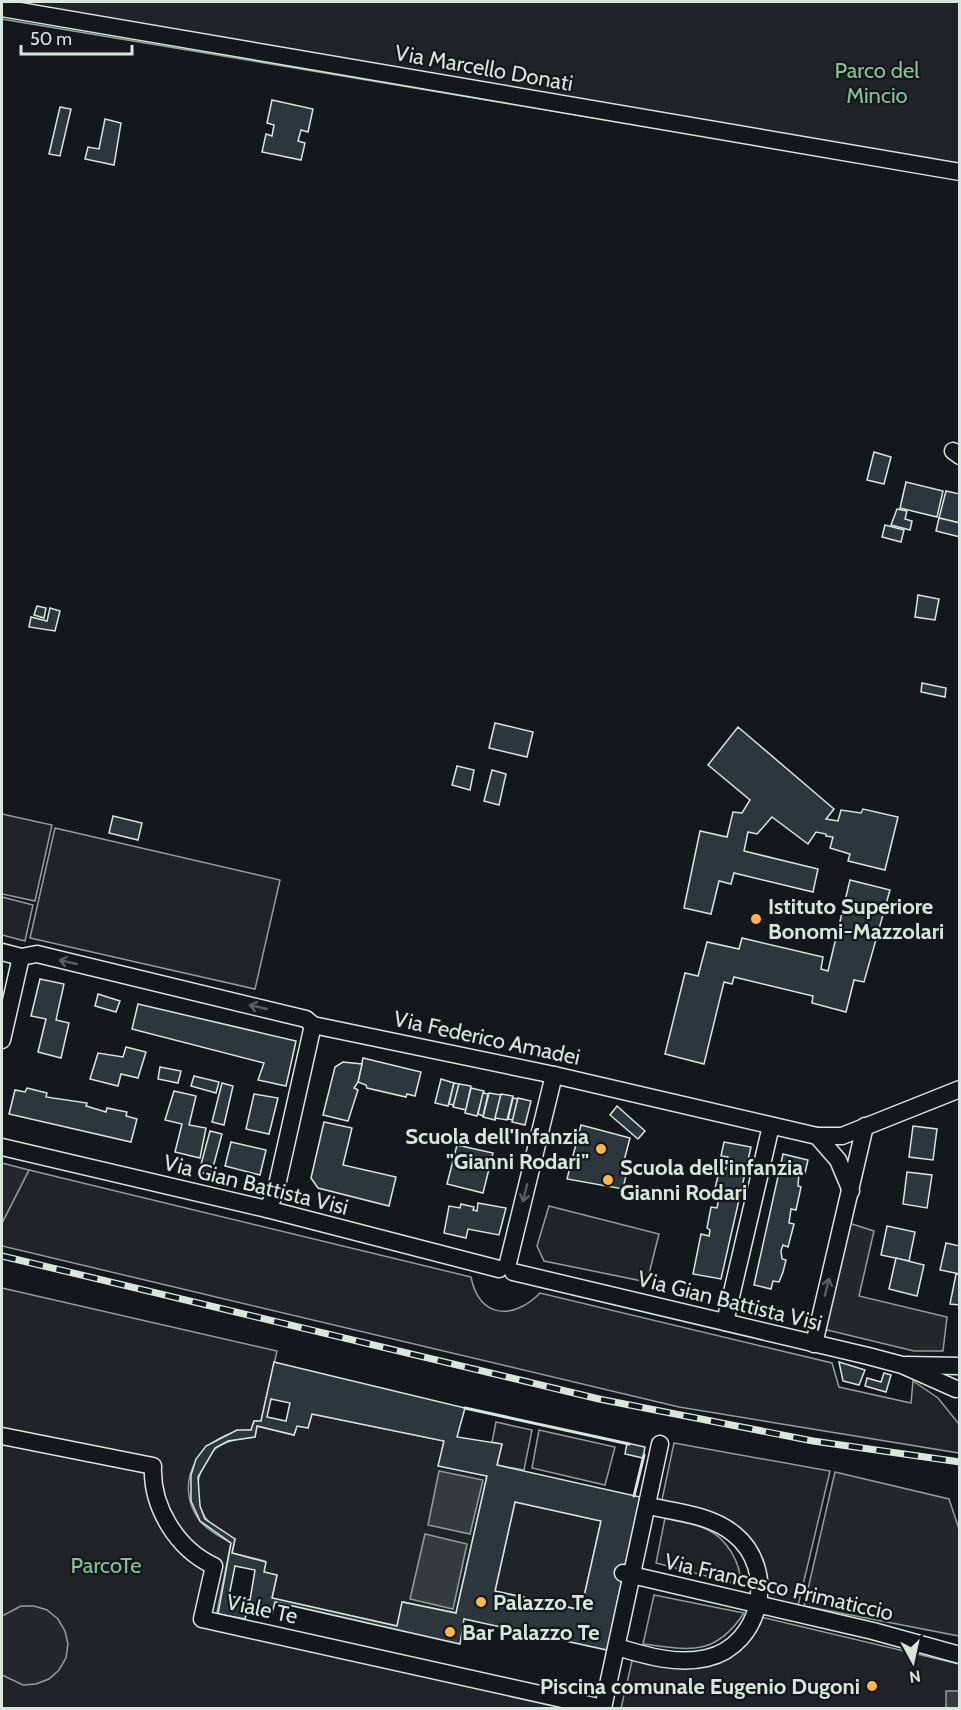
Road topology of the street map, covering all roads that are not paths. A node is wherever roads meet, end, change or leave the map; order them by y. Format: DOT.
graph roads {
  1 [pos="2,8"];
  2 [pos="960,172"];
  3 [pos="2,952"];
  4 [pos="21,957"];
  5 [pos="313,1025"];
  6 [pos="2,1040"];
  7 [pos="554,1075"];
  8 [pos="960,1089"];
  9 [pos="771,1126"];
  10 [pos="865,1126"];
  11 [pos="817,1136"];
  12 [pos="2,1147"];
  13 [pos="851,1191"];
  14 [pos="267,1209"];
  15 [pos="507,1268"];
  16 [pos="725,1322"];
  17 [pos="814,1344"];
  18 [pos="902,1365"];
  19 [pos="960,1368"];
  20 [pos="958,1393"];
  21 [pos="2,1436"];
  22 [pos="660,1444"];
  23 [pos="648,1506"];
  24 [pos="628,1575"];
  25 [pos="760,1605"];
  26 [pos="618,1647"];
  27 [pos="960,1655"];
  28 [pos="603,1708"];
  1 -- 2 [label="street, Via Marcello Donati"];
  3 -- 4 [label="street, Via Federico Amadei"];
  5 -- 4 [label="street, Via Federico Amadei, one-way"];
  4 -- 6 [label="street"];
  5 -- 7 [label="street, Via Federico Amadei"];
  5 -- 14 [label="street"];
  7 -- 9 [label="street, Via Federico Amadei"];
  7 -- 15 [label="street, one-way"];
  8 -- 10 [label="street, Via Federico Amadei"];
  9 -- 11 [label="street, Via Federico Amadei"];
  9 -- 16 [label="street"];
  10 -- 11 [label="street, Via Federico Amadei"];
  10 -- 13 [label="street"];
  11 -- 13 [label="street"];
  12 -- 14 [label="street, Via Gian Battista Visi"];
  17 -- 13 [label="street, one-way"];
  14 -- 15 [label="street, Via Gian Battista Visi"];
  15 -- 16 [label="street, Via Gian Battista Visi"];
  16 -- 17 [label="street, Via Gian Battista Visi"];
  17 -- 18 [label="street, Via Gian Battista Visi"];
  18 -- 19 [label="street, Via Gian Battista Visi"];
  18 -- 20 [label="street, Via Gian Battista Visi"];
  19 -- 20 [label="street"];
  21 -- 28 [label="street, Viale Te"];
  22 -- 23 [label="street, Viale Te"];
  23 -- 24 [label="street, Viale Te"];
  23 -- 25 [label="street"];
  24 -- 25 [label="street, Via Francesco Primaticcio"];
  24 -- 26 [label="street, Viale Te"];
  25 -- 26 [label="street"];
  25 -- 27 [label="street, Via Francesco Primaticcio"];
  26 -- 28 [label="street, Viale Te"];
}
